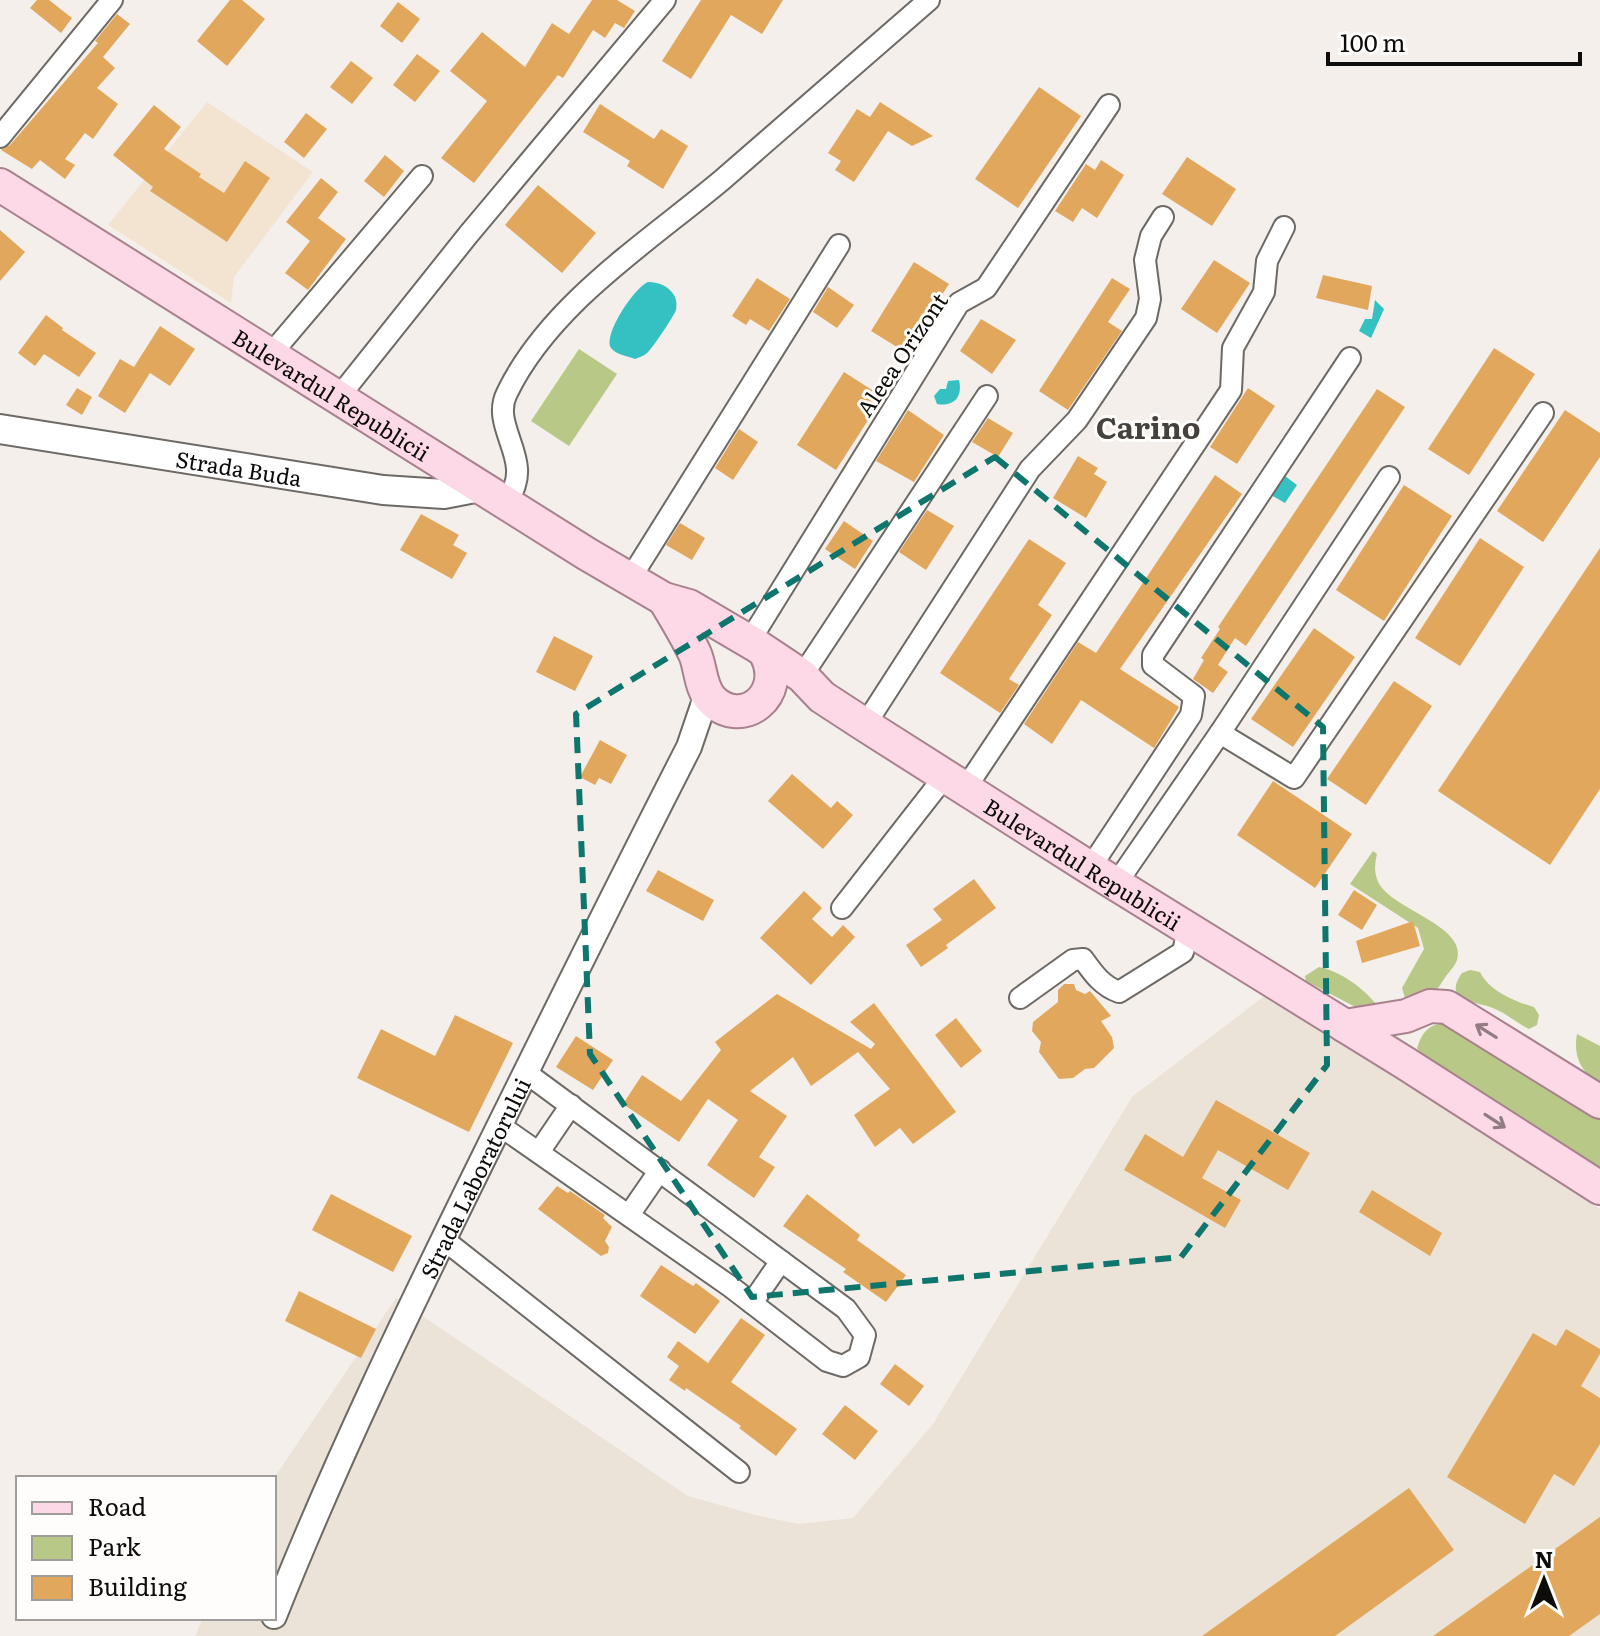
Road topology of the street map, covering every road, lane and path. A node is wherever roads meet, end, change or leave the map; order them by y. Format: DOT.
graph roads {
  1 [pos="112,0"];
  2 [pos="665,0"];
  3 [pos="929,0"];
  4 [pos="1109,105"];
  5 [pos="0,137"];
  6 [pos="422,176"];
  7 [pos="0,185"];
  8 [pos="1163,217"];
  9 [pos="1284,227"];
  10 [pos="839,245"];
  11 [pos="271,354"];
  12 [pos="1350,358"];
  13 [pos="987,396"];
  14 [pos="338,398"];
  15 [pos="1543,413"];
  16 [pos="0,429"];
  17 [pos="1389,477"];
  18 [pos="480,487"];
  19 [pos="507,504"];
  20 [pos="630,579"];
  21 [pos="664,599"];
  22 [pos="753,646"];
  23 [pos="705,683"];
  24 [pos="812,687"];
  25 [pos="751,705"];
  26 [pos="865,725"];
  27 [pos="1220,733"];
  28 [pos="689,747"];
  29 [pos="955,782"];
  30 [pos="1103,876"];
  31 [pos="842,908"];
  32 [pos="1188,929"];
  33 [pos="1020,998"];
  34 [pos="1421,1011"];
  35 [pos="1345,1026"];
  36 [pos="1405,1063"];
  37 [pos="525,1072"];
  38 [pos="1598,1098"];
  39 [pos="571,1105"];
  40 [pos="499,1125"];
  41 [pos="539,1152"];
  42 [pos="660,1170"];
  43 [pos="1600,1188"];
  44 [pos="629,1215"];
  45 [pos="443,1239"];
  46 [pos="781,1261"];
  47 [pos="752,1303"];
  48 [pos="739,1472"];
  49 [pos="276,1612"];
  1 -- 5 [label="street"];
  2 -- 14 [label="street"];
  3 -- 19 [label="street"];
  4 -- 22 [label="street, Aleea Orizont"];
  6 -- 11 [label="street"];
  7 -- 11 [label="main road, Bulevardul Republicii"];
  8 -- 26 [label="street"];
  9 -- 29 [label="street"];
  10 -- 20 [label="street"];
  11 -- 14 [label="main road, Bulevardul Republicii"];
  12 -- 30 [label="street"];
  13 -- 24 [label="street"];
  14 -- 18 [label="main road, Bulevardul Republicii"];
  15 -- 27 [label="street"];
  16 -- 18 [label="main road, Strada Buda"];
  17 -- 27 [label="street"];
  18 -- 19 [label="main road, Bulevardul Republicii"];
  19 -- 20 [label="main road, Bulevardul Republicii"];
  20 -- 21 [label="main road, Bulevardul Republicii"];
  21 -- 22 [label="main road, Bulevardul Republicii"];
  21 -- 23 [label="main road, Bulevardul Republicii"];
  22 -- 23 [label="main road"];
  22 -- 24 [label="main road, Bulevardul Republicii"];
  22 -- 25 [label="main road"];
  23 -- 25 [label="main road"];
  23 -- 28 [label="street, Strada Laboratorului"];
  24 -- 25 [label="main road"];
  24 -- 26 [label="main road, Bulevardul Republicii"];
  25 -- 28 [label="street"];
  26 -- 29 [label="main road, Bulevardul Republicii"];
  27 -- 30 [label="street"];
  28 -- 37 [label="street, Strada Laboratorului"];
  29 -- 30 [label="main road, Bulevardul Republicii"];
  29 -- 31 [label="street"];
  30 -- 32 [label="main road, Bulevardul Republicii"];
  32 -- 33 [label="street"];
  32 -- 35 [label="main road, Bulevardul Republicii"];
  34 -- 35 [label="main road"];
  34 -- 36 [label="main road"];
  38 -- 34 [label="main road, one-way"];
  35 -- 36 [label="main road, Bulevardul Republicii"];
  36 -- 43 [label="main road, Bulevardul Republicii, one-way"];
  37 -- 39 [label="street"];
  37 -- 40 [label="street, Strada Laboratorului"];
  39 -- 41 [label="street"];
  39 -- 42 [label="street"];
  40 -- 41 [label="street"];
  40 -- 45 [label="street, Strada Laboratorului"];
  41 -- 44 [label="street"];
  42 -- 44 [label="street"];
  42 -- 46 [label="street"];
  44 -- 47 [label="street"];
  45 -- 48 [label="street"];
  45 -- 49 [label="street, Strada Laboratorului"];
  46 -- 47 [label="street"];
  46 -- 47 [label="street"];
}
